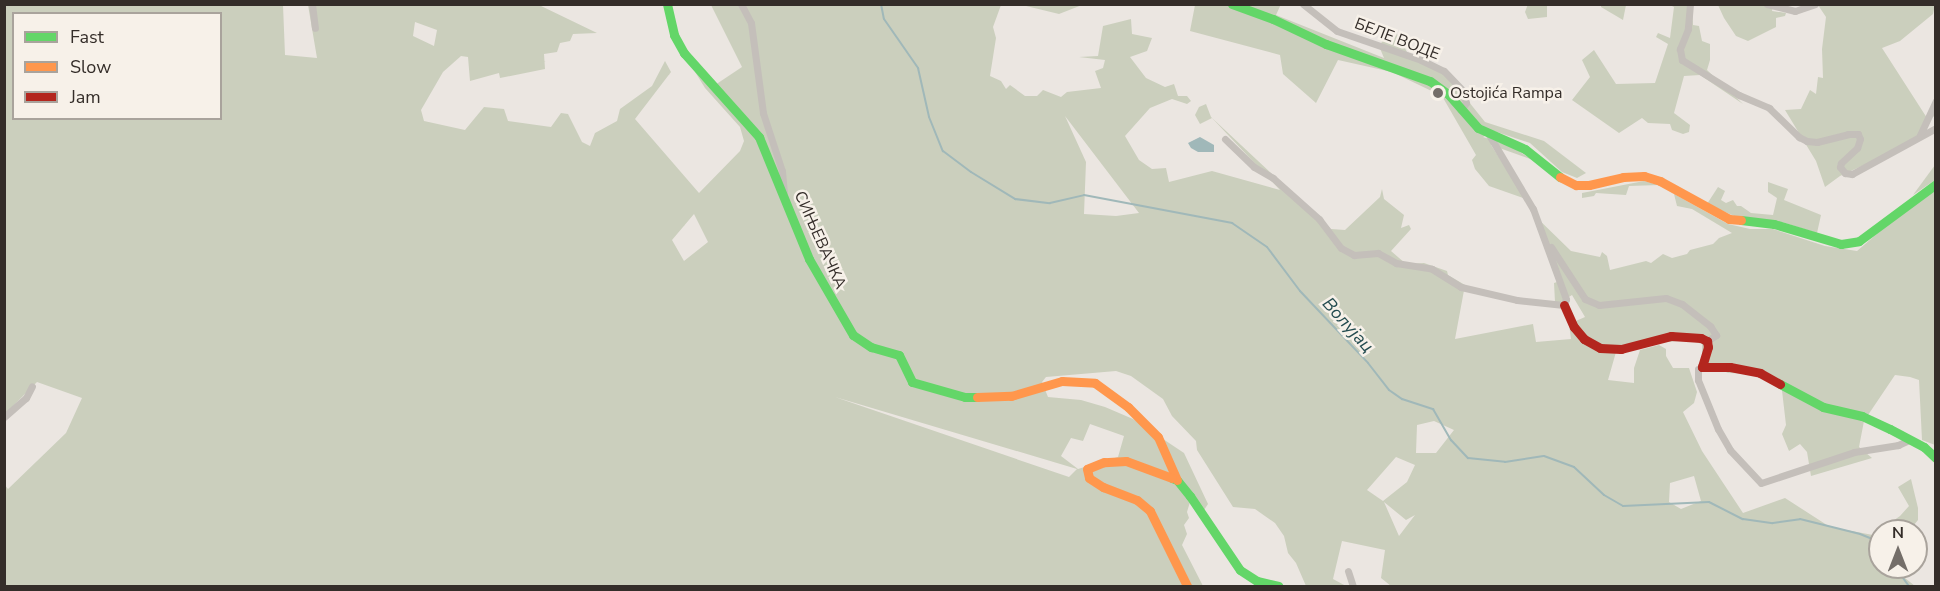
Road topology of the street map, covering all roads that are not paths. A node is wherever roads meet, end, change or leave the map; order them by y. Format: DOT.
graph roads {
  1 [pos="312,4"];
  2 [pos="666,4"];
  3 [pos="741,4"];
  4 [pos="1232,4"];
  5 [pos="1302,4"];
  6 [pos="1690,4"];
  7 [pos="1767,4"];
  8 [pos="1815,4"];
  9 [pos="315,28"];
  10 [pos="1935,100"];
  11 [pos="1461,110"];
  12 [pos="1935,128"];
  13 [pos="1489,135"];
  14 [pos="1920,135"];
  15 [pos="1225,139"];
  16 [pos="1935,184"];
  17 [pos="785,197"];
  18 [pos="1546,241"];
  19 [pos="1564,305"];
  20 [pos="1707,341"];
  21 [pos="1702,367"];
  22 [pos="32,386"];
  23 [pos="4,417"];
  24 [pos="1909,440"];
  25 [pos="1935,458"];
  26 [pos="1177,480"];
  27 [pos="1348,571"];
  28 [pos="1186,586"];
  29 [pos="1278,586"];
  30 [pos="1353,586"];
  1 -- 9 [label="street"];
  2 -- 17 [label="street, СИЊЕВАЧКА"];
  3 -- 17 [label="street"];
  4 -- 11 [label="street"];
  5 -- 11 [label="street, БЕЛЕ ВОДЕ"];
  6 -- 14 [label="street"];
  7 -- 8 [label="street"];
  10 -- 14 [label="street"];
  11 -- 13 [label="street"];
  12 -- 14 [label="street"];
  13 -- 16 [label="street"];
  13 -- 18 [label="street"];
  15 -- 19 [label="street"];
  17 -- 26 [label="street, СИЊЕВАЧКА"];
  18 -- 19 [label="street"];
  18 -- 20 [label="street"];
  19 -- 20 [label="street"];
  20 -- 21 [label="street"];
  21 -- 24 [label="street"];
  21 -- 24 [label="street"];
  22 -- 23 [label="street"];
  24 -- 25 [label="street"];
  26 -- 28 [label="street"];
  26 -- 29 [label="street, СИЊЕВАЧКА"];
  27 -- 30 [label="street"];
}
